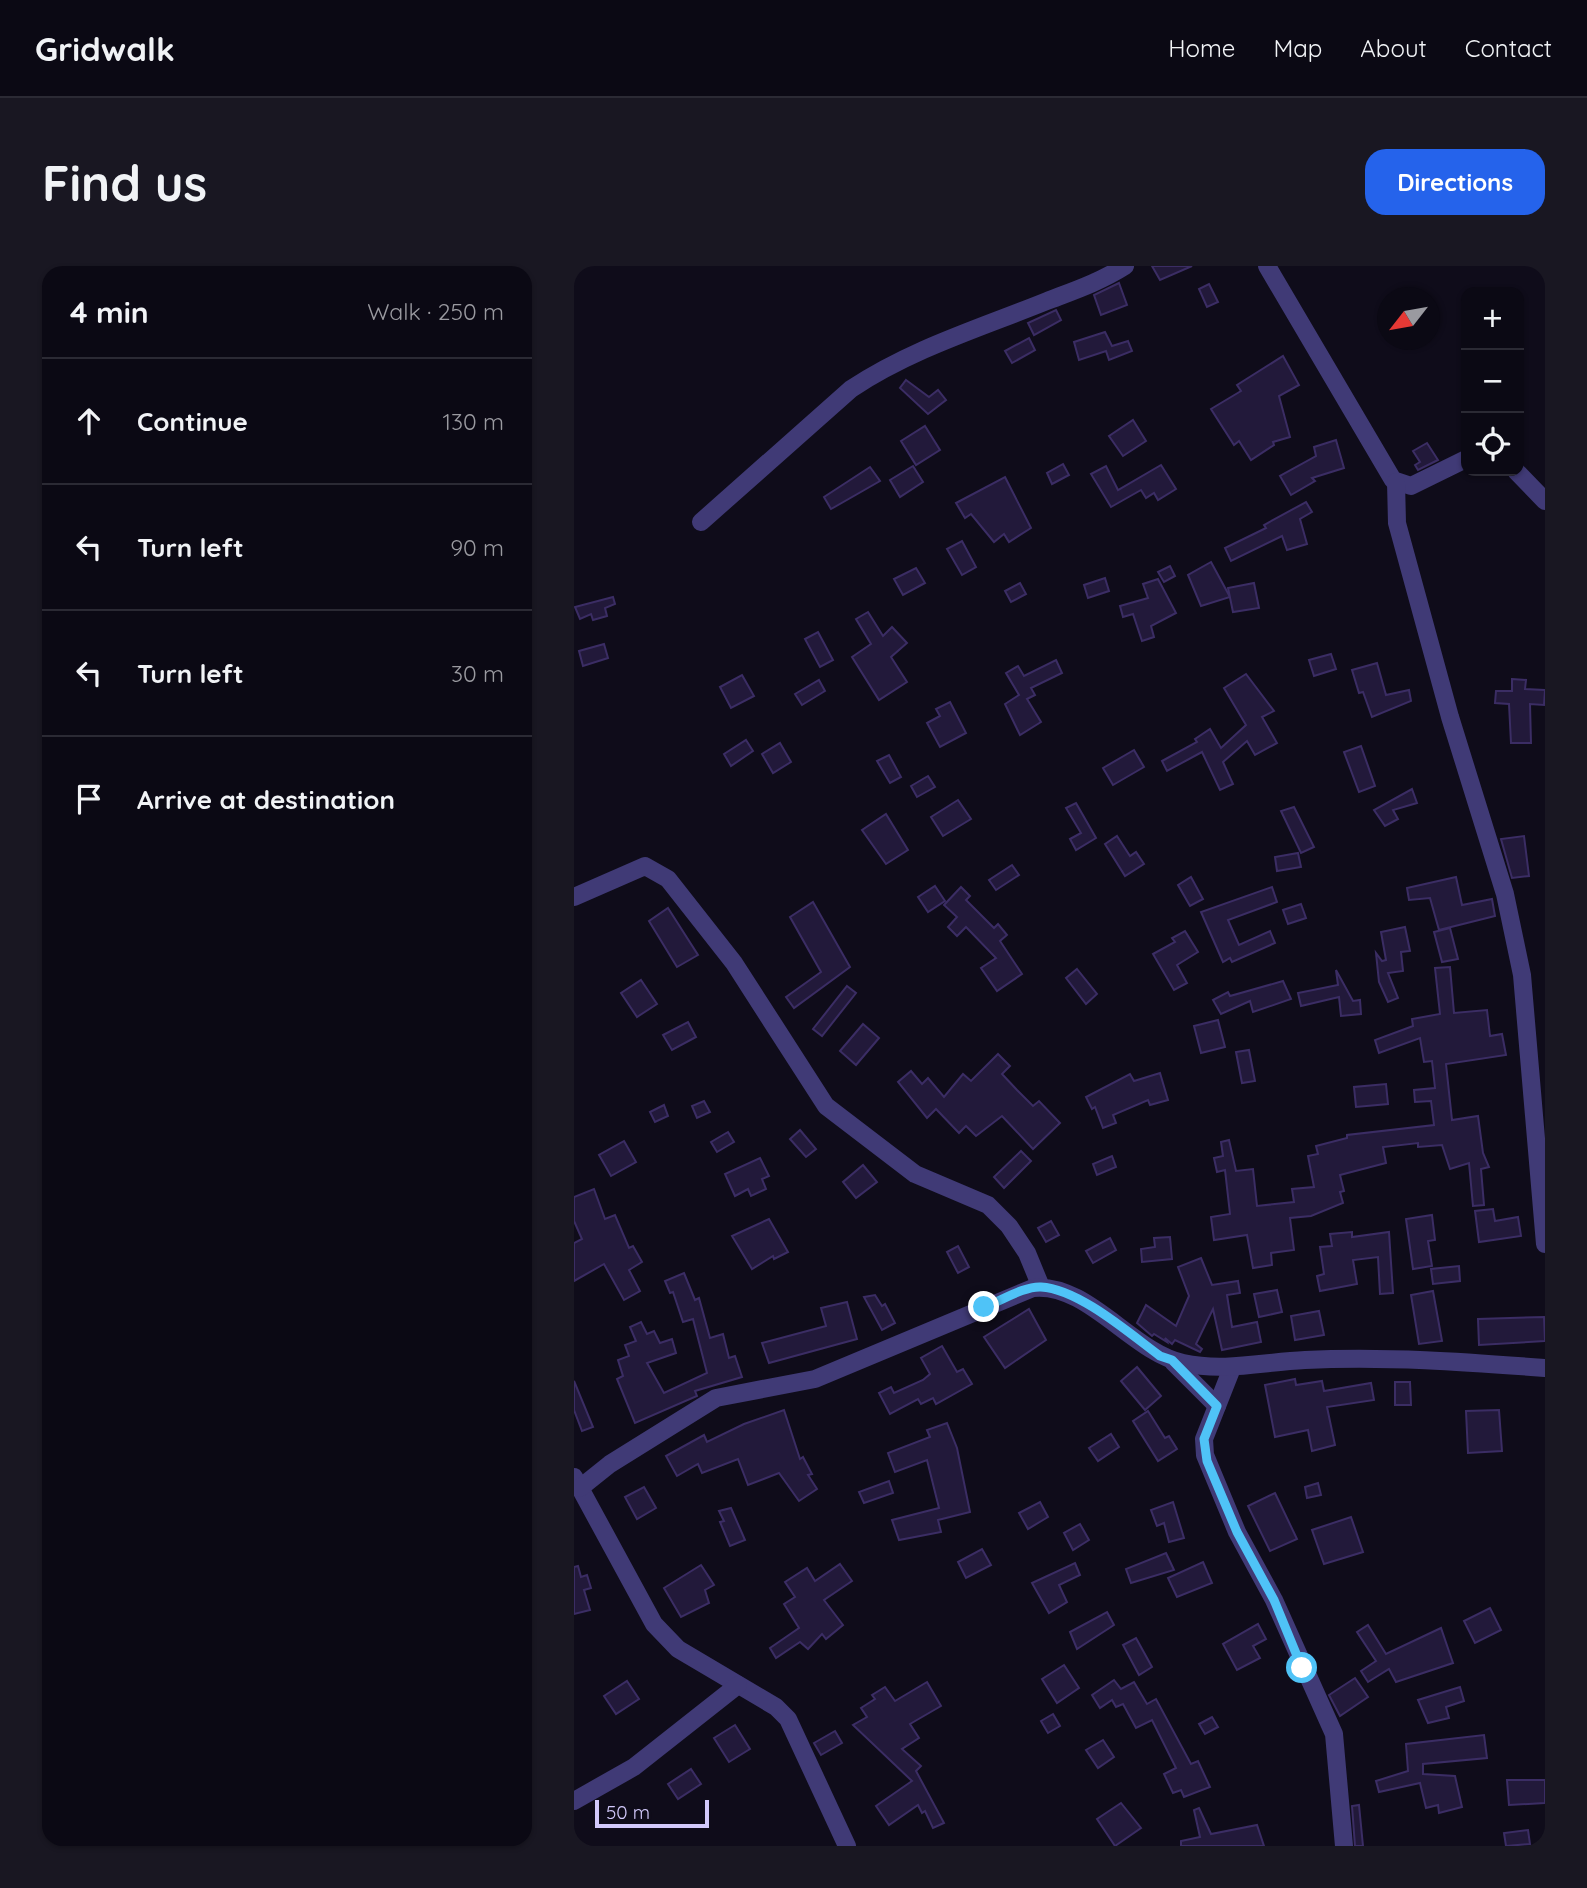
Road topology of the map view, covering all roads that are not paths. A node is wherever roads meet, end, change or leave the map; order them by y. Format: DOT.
graph roads {
  1 [pos="1125,266"];
  2 [pos="1267,266"];
  3 [pos="1461,462"];
  4 [pos="1521,476"];
  5 [pos="1396,482"];
  6 [pos="1545,501"];
  7 [pos="701,522"];
  8 [pos="574,898"];
  9 [pos="1538,1078"];
  10 [pos="1545,1244"];
  11 [pos="1041,1287"];
  12 [pos="1172,1360"];
  13 [pos="1232,1368"];
  14 [pos="1545,1368"];
  15 [pos="1217,1406"];
  16 [pos="577,1483"];
  17 [pos="738,1685"];
  18 [pos="574,1801"];
  19 [pos="847,1846"];
  20 [pos="1344,1846"];
  1 -- 7 [label="street"];
  2 -- 5 [label="street"];
  3 -- 5 [label="street"];
  4 -- 6 [label="street"];
  5 -- 9 [label="street"];
  8 -- 11 [label="street"];
  9 -- 10 [label="street"];
  11 -- 12 [label="street"];
  11 -- 16 [label="street"];
  12 -- 13 [label="street"];
  12 -- 15 [label="street"];
  13 -- 14 [label="street"];
  13 -- 15 [label="street"];
  15 -- 20 [label="street"];
  16 -- 17 [label="street"];
  17 -- 18 [label="street"];
  17 -- 19 [label="street"];
}
